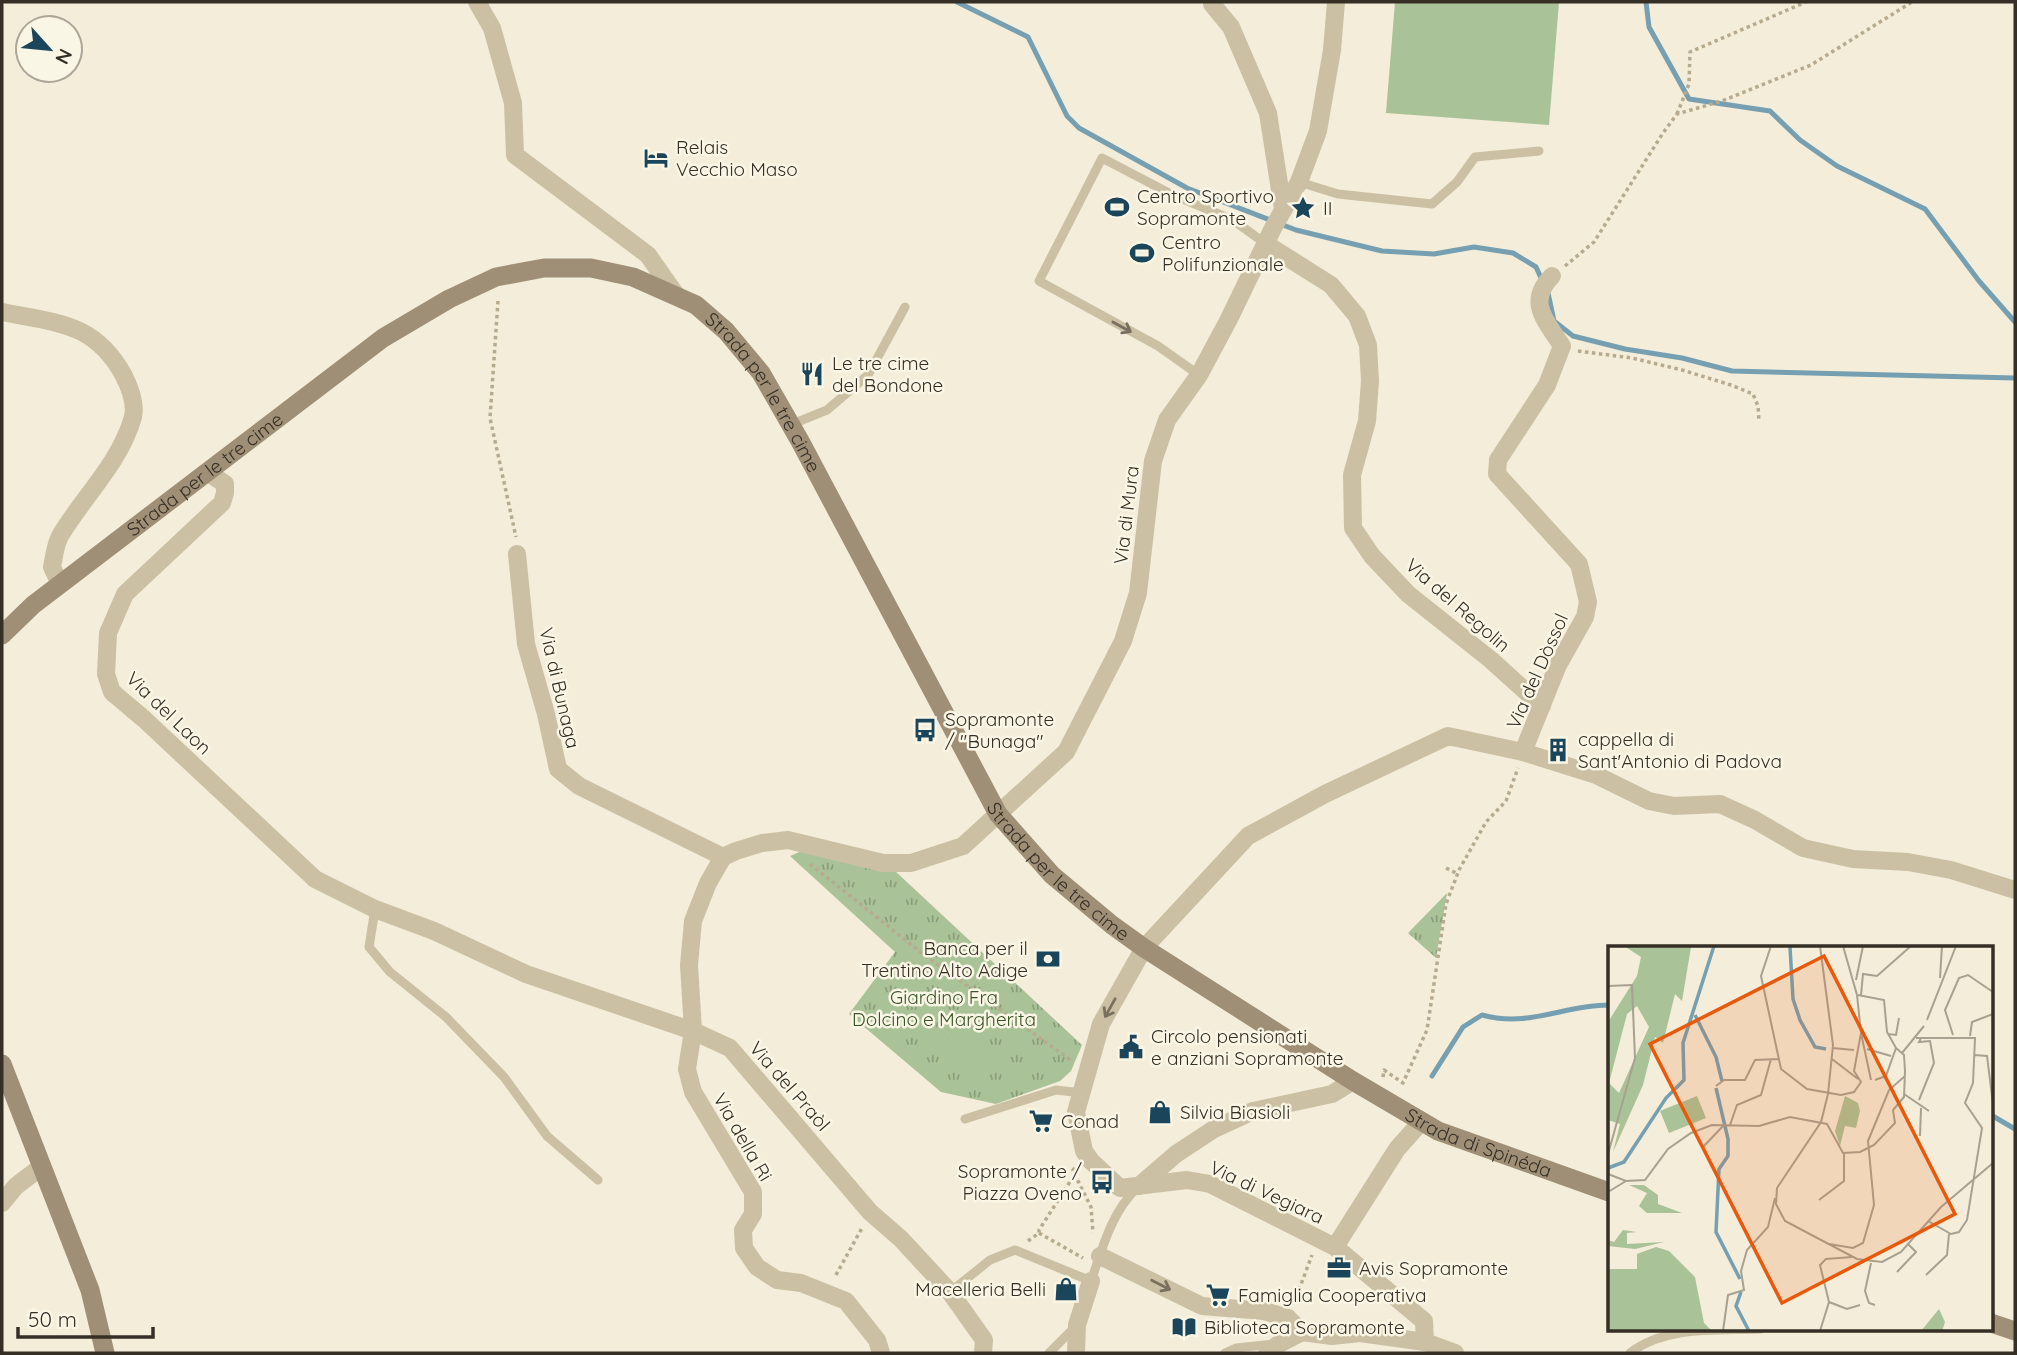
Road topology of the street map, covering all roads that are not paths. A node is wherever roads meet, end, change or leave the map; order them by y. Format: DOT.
graph roads {
  1 [pos="477,2"];
  2 [pos="1336,2"];
  3 [pos="1212,4"];
  4 [pos="1539,151"];
  5 [pos="1299,182"];
  6 [pos="1283,209"];
  7 [pos="1270,236"];
  8 [pos="1546,281"];
  9 [pos="676,295"];
  10 [pos="905,307"];
  11 [pos="2,312"];
  12 [pos="1199,375"];
  13 [pos="790,425"];
  14 [pos="209,473"];
  15 [pos="517,554"];
  16 [pos="60,584"];
  17 [pos="2,635"];
  18 [pos="1542,706"];
  19 [pos="1523,752"];
  20 [pos="998,814"];
  21 [pos="723,857"];
  22 [pos="2015,890"];
  23 [pos="375,909"];
  24 [pos="1144,948"];
  25 [pos="693,1031"];
  26 [pos="2,1064"];
  27 [pos="1082,1081"];
  28 [pos="1353,1081"];
  29 [pos="965,1119"];
  30 [pos="1422,1121"];
  31 [pos="41,1167"];
  32 [pos="598,1180"];
  33 [pos="1139,1186"];
  34 [pos="1608,1192"];
  35 [pos="2,1203"];
  36 [pos="1335,1247"];
  37 [pos="1095,1268"];
  38 [pos="950,1292"];
  39 [pos="1993,1324"];
  40 [pos="1077,1325"];
  41 [pos="1740,1330"];
  42 [pos="2015,1331"];
  43 [pos="1302,1332"];
  44 [pos="1425,1342"];
  45 [pos="1273,1349"];
  46 [pos="105,1353"];
  47 [pos="881,1353"];
  48 [pos="983,1353"];
  49 [pos="1049,1353"];
  50 [pos="1076,1353"];
  51 [pos="1225,1353"];
  52 [pos="1455,1353"];
  53 [pos="1630,1353"];
  1 -- 9 [label="street"];
  2 -- 5 [label="street, Via di Mura"];
  3 -- 6 [label="street"];
  4 -- 5 [label="lane"];
  5 -- 6 [label="street, Via di Mura"];
  6 -- 7 [label="street, Via di Mura"];
  7 -- 12 [label="street, Via di Mura"];
  7 -- 12 [label="lane, one-way"];
  7 -- 18 [label="street, Via del Regolin"];
  8 -- 18 [label="street, Via del Dòssol"];
  9 -- 13 [label="main road, Strada per le tre cime"];
  9 -- 14 [label="main road, Strada per le tre cime"];
  10 -- 13 [label="lane"];
  11 -- 16 [label="street"];
  12 -- 20 [label="street, Via di Mura"];
  13 -- 20 [label="main road, Strada per le tre cime"];
  14 -- 16 [label="main road, Strada per le tre cime"];
  14 -- 23 [label="street, Via del Laon"];
  15 -- 21 [label="street, Via di Bunaga"];
  16 -- 17 [label="main road, Strada per le tre cime"];
  18 -- 19 [label="street, Via del Dòssol"];
  19 -- 22 [label="street, Via del Dòssol"];
  19 -- 24 [label="street, Via del Dòssol"];
  20 -- 21 [label="street"];
  20 -- 24 [label="main road, Strada per le tre cime"];
  21 -- 25 [label="street"];
  23 -- 25 [label="street, Via del Laon"];
  23 -- 32 [label="lane"];
  24 -- 27 [label="street, Via del Dòssol, one-way"];
  24 -- 28 [label="main road, Strada per le tre cime"];
  25 -- 38 [label="street, Via del Praòl"];
  25 -- 47 [label="street, Via della Ri"];
  26 -- 31 [label="main road"];
  27 -- 29 [label="lane"];
  27 -- 33 [label="street, Via del Dòssol"];
  28 -- 30 [label="main road, Strada di Spinéda"];
  28 -- 33 [label="street"];
  30 -- 34 [label="main road, Strada di Spinéda"];
  30 -- 36 [label="street, Via di Vegiara"];
  31 -- 35 [label="street"];
  31 -- 46 [label="main road"];
  33 -- 36 [label="street, Via di Vegiara"];
  33 -- 37 [label="lane"];
  36 -- 44 [label="street, Via di Vegiara"];
  37 -- 38 [label="lane"];
  37 -- 40 [label="street"];
  37 -- 43 [label="street, one-way"];
  38 -- 48 [label="street, Via del Praòl"];
  39 -- 42 [label="main road"];
  40 -- 49 [label="lane"];
  40 -- 50 [label="street"];
  41 -- 53 [label="lane"];
  43 -- 44 [label="street"];
  43 -- 45 [label="street"];
  44 -- 52 [label="street"];
  45 -- 51 [label="lane"];
}
